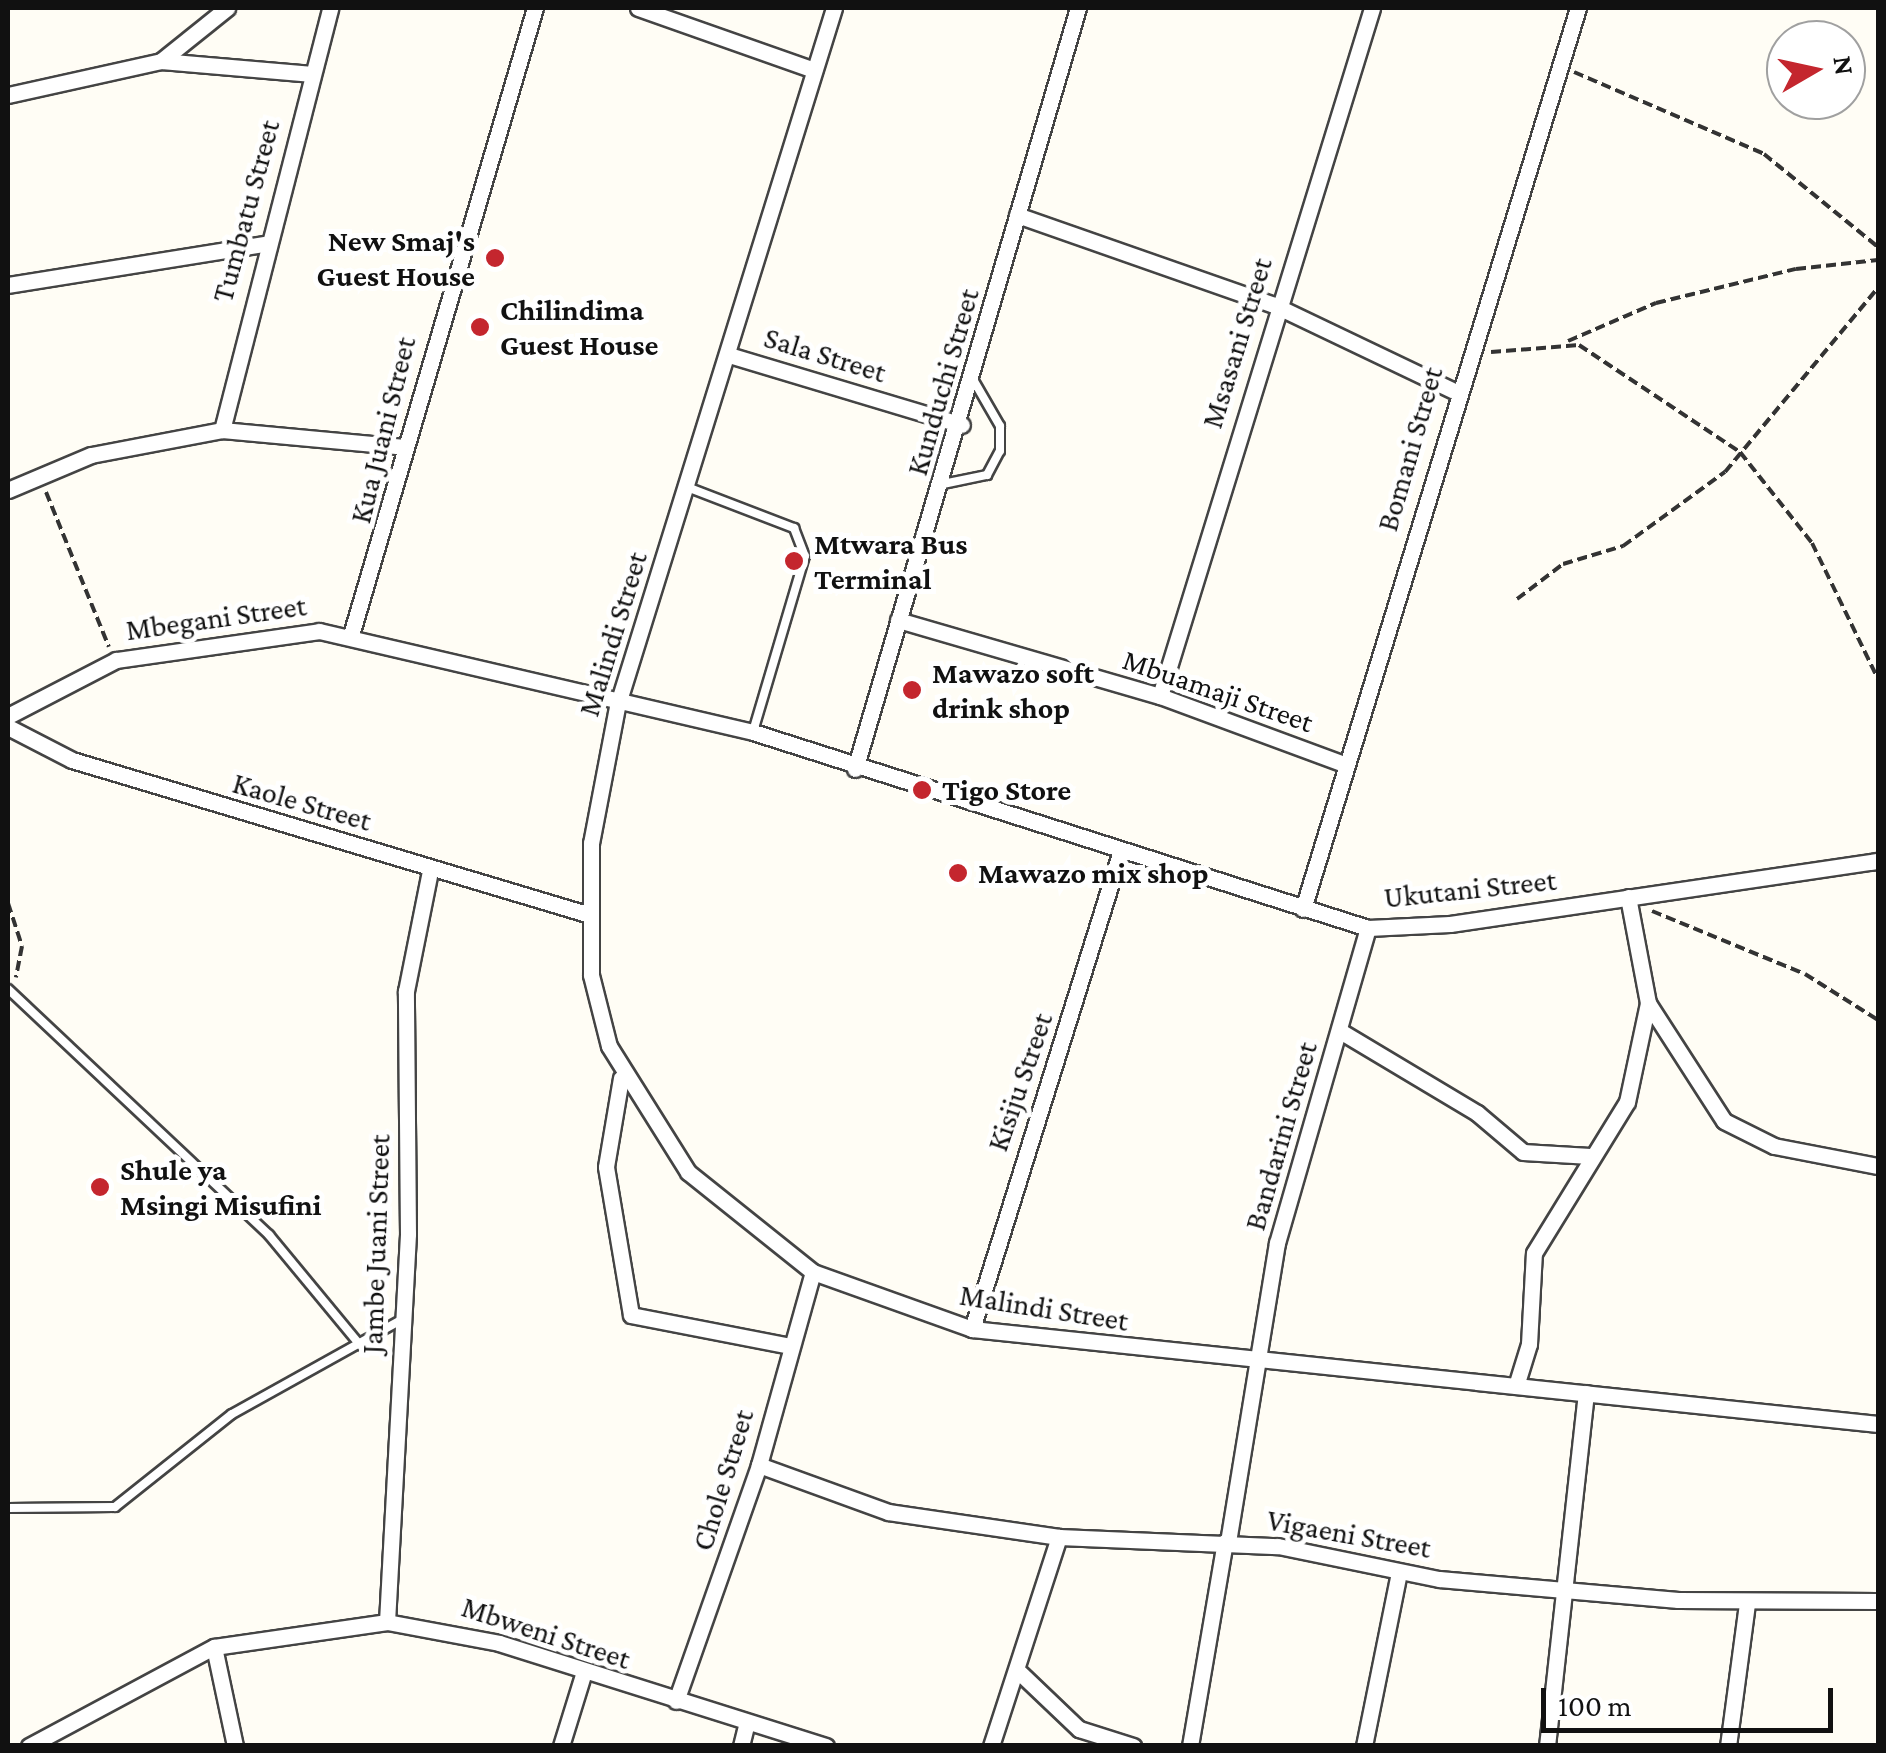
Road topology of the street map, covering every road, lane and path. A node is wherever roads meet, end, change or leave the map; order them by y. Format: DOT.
graph roads {
  1 [pos="227,8"];
  2 [pos="330,8"];
  3 [pos="535,8"];
  4 [pos="638,8"];
  5 [pos="834,8"];
  6 [pos="1078,8"];
  7 [pos="1372,8"];
  8 [pos="1578,8"];
  9 [pos="161,60"];
  10 [pos="1561,67"];
  11 [pos="814,70"];
  12 [pos="312,74"];
  13 [pos="8,95"];
  14 [pos="1018,215"];
  15 [pos="265,244"];
  16 [pos="1878,247"];
  17 [pos="1878,260"];
  18 [pos="8,285"];
  19 [pos="1878,288"];
  20 [pos="1274,305"];
  21 [pos="1566,342"];
  22 [pos="728,355"];
  23 [pos="1466,355"];
  24 [pos="974,381"];
  25 [pos="1454,391"];
  26 [pos="962,426"];
  27 [pos="222,430"];
  28 [pos="404,447"];
  29 [pos="1740,452"];
  30 [pos="37,475"];
  31 [pos="944,484"];
  32 [pos="687,487"];
  33 [pos="8,490"];
  34 [pos="1517,599"];
  35 [pos="898,620"];
  36 [pos="351,635"];
  37 [pos="116,660"];
  38 [pos="1878,679"];
  39 [pos="1160,696"];
  40 [pos="617,707"];
  41 [pos="8,716"];
  42 [pos="8,727"];
  43 [pos="754,732"];
  44 [pos="1347,765"];
  45 [pos="855,769"];
  46 [pos="1120,853"];
  47 [pos="1878,861"];
  48 [pos="430,871"];
  49 [pos="1634,896"];
  50 [pos="8,903"];
  51 [pos="1303,909"];
  52 [pos="587,914"];
  53 [pos="1368,928"];
  54 [pos="9,990"];
  55 [pos="1648,1003"];
  56 [pos="1878,1020"];
  57 [pos="1340,1031"];
  58 [pos="621,1078"];
  59 [pos="1590,1156"];
  60 [pos="1878,1166"];
  61 [pos="813,1272"];
  62 [pos="401,1320"];
  63 [pos="972,1329"];
  64 [pos="360,1345"];
  65 [pos="790,1346"];
  66 [pos="1254,1361"];
  67 [pos="1516,1386"];
  68 [pos="1586,1394"];
  69 [pos="1878,1424"];
  70 [pos="760,1466"];
  71 [pos="8,1508"];
  72 [pos="1059,1536"];
  73 [pos="1227,1542"];
  74 [pos="1399,1573"];
  75 [pos="1568,1586"];
  76 [pos="1878,1601"];
  77 [pos="1747,1603"];
  78 [pos="387,1622"];
  79 [pos="214,1647"];
  80 [pos="1017,1670"];
  81 [pos="583,1675"];
  82 [pos="676,1701"];
  83 [pos="746,1726"];
  84 [pos="30,1746"];
  85 [pos="235,1746"];
  86 [pos="561,1746"];
  87 [pos="741,1746"];
  88 [pos="826,1746"];
  89 [pos="990,1746"];
  90 [pos="1133,1746"];
  91 [pos="1190,1746"];
  92 [pos="1364,1746"];
  93 [pos="1547,1746"];
  94 [pos="1728,1746"];
  1 -- 9 [label="street"];
  2 -- 12 [label="street, Tumbatu Street"];
  3 -- 28 [label="street, Kua Juani Street"];
  4 -- 11 [label="street"];
  5 -- 11 [label="street, Malindi Street"];
  6 -- 14 [label="street, Kunduchi Street"];
  7 -- 20 [label="street, Msasani Street"];
  8 -- 10 [label="street, Bomani Street"];
  9 -- 12 [label="street"];
  9 -- 13 [label="street"];
  10 -- 16 [label="path"];
  10 -- 23 [label="street, Bomani Street"];
  11 -- 22 [label="street, Malindi Street"];
  12 -- 15 [label="street, Tumbatu Street"];
  14 -- 20 [label="street"];
  14 -- 24 [label="street, Kunduchi Street"];
  15 -- 18 [label="street"];
  15 -- 27 [label="street, Tumbatu Street"];
  17 -- 21 [label="path"];
  19 -- 29 [label="path"];
  20 -- 25 [label="street"];
  20 -- 39 [label="street, Msasani Street"];
  21 -- 23 [label="path"];
  21 -- 29 [label="path"];
  22 -- 26 [label="street, Sala Street"];
  22 -- 32 [label="street, Malindi Street"];
  23 -- 25 [label="street, Bomani Street"];
  24 -- 26 [label="street, Kunduchi Street"];
  24 -- 31 [label="lane"];
  25 -- 44 [label="street, Bomani Street"];
  26 -- 31 [label="street, Kunduchi Street"];
  27 -- 28 [label="street"];
  27 -- 30 [label="street"];
  28 -- 36 [label="street, Kua Juani Street"];
  29 -- 34 [label="path"];
  29 -- 38 [label="path"];
  30 -- 33 [label="street"];
  30 -- 37 [label="path"];
  31 -- 35 [label="street, Kunduchi Street"];
  32 -- 40 [label="street, Malindi Street"];
  32 -- 43 [label="lane"];
  35 -- 39 [label="street, Mbuamaji Street"];
  35 -- 45 [label="street, Kunduchi Street"];
  36 -- 37 [label="street, Mbegani Street"];
  36 -- 40 [label="street, Mbegani Street"];
  37 -- 41 [label="street, Mbegani Street"];
  39 -- 44 [label="street, Mbuamaji Street"];
  40 -- 43 [label="street, Ukutani Street"];
  40 -- 52 [label="street, Malindi Street"];
  42 -- 48 [label="street, Kaole Street"];
  43 -- 45 [label="street, Ukutani Street"];
  44 -- 51 [label="street, Bomani Street"];
  45 -- 46 [label="street, Ukutani Street"];
  46 -- 51 [label="street, Ukutani Street"];
  46 -- 63 [label="street, Kisiju Street"];
  47 -- 49 [label="street, Ukutani Street"];
  48 -- 52 [label="street, Kaole Street"];
  48 -- 62 [label="street, Jambe Juani Street"];
  49 -- 53 [label="street, Ukutani Street"];
  49 -- 55 [label="street"];
  49 -- 56 [label="path"];
  50 -- 54 [label="path"];
  51 -- 53 [label="street, Ukutani Street"];
  52 -- 58 [label="street, Malindi Street"];
  53 -- 57 [label="street, Bandarini Street"];
  54 -- 64 [label="lane"];
  55 -- 59 [label="street"];
  55 -- 60 [label="street"];
  57 -- 59 [label="street"];
  57 -- 66 [label="street, Bandarini Street"];
  58 -- 61 [label="street, Malindi Street"];
  58 -- 65 [label="street"];
  59 -- 67 [label="street"];
  61 -- 63 [label="street, Malindi Street"];
  61 -- 65 [label="street, Chole Street"];
  62 -- 64 [label="lane"];
  62 -- 78 [label="street, Jambe Juani Street"];
  63 -- 66 [label="street, Malindi Street"];
  64 -- 71 [label="lane"];
  65 -- 70 [label="street, Chole Street"];
  66 -- 67 [label="street, Malindi Street"];
  66 -- 73 [label="street, Bandarini Street"];
  67 -- 68 [label="street, Malindi Street"];
  68 -- 69 [label="street, Malindi Street"];
  68 -- 75 [label="street"];
  70 -- 72 [label="street, Vigaeni Street"];
  70 -- 82 [label="street, Chole Street"];
  72 -- 73 [label="street, Vigaeni Street"];
  72 -- 80 [label="street"];
  73 -- 74 [label="street, Vigaeni Street"];
  73 -- 91 [label="street, Bandarini Street"];
  74 -- 75 [label="street, Vigaeni Street"];
  74 -- 92 [label="street"];
  75 -- 77 [label="street, Vigaeni Street"];
  75 -- 93 [label="street"];
  76 -- 77 [label="street, Vigaeni Street"];
  77 -- 94 [label="street"];
  78 -- 79 [label="street, Mbweni Street"];
  78 -- 81 [label="street, Mbweni Street"];
  79 -- 84 [label="street, Mbweni Street"];
  79 -- 85 [label="street"];
  80 -- 89 [label="street"];
  80 -- 90 [label="street"];
  81 -- 82 [label="street, Mbweni Street"];
  81 -- 86 [label="street"];
  82 -- 83 [label="street, Mbweni Street"];
  83 -- 87 [label="street"];
  83 -- 88 [label="street, Mbweni Street"];
}
